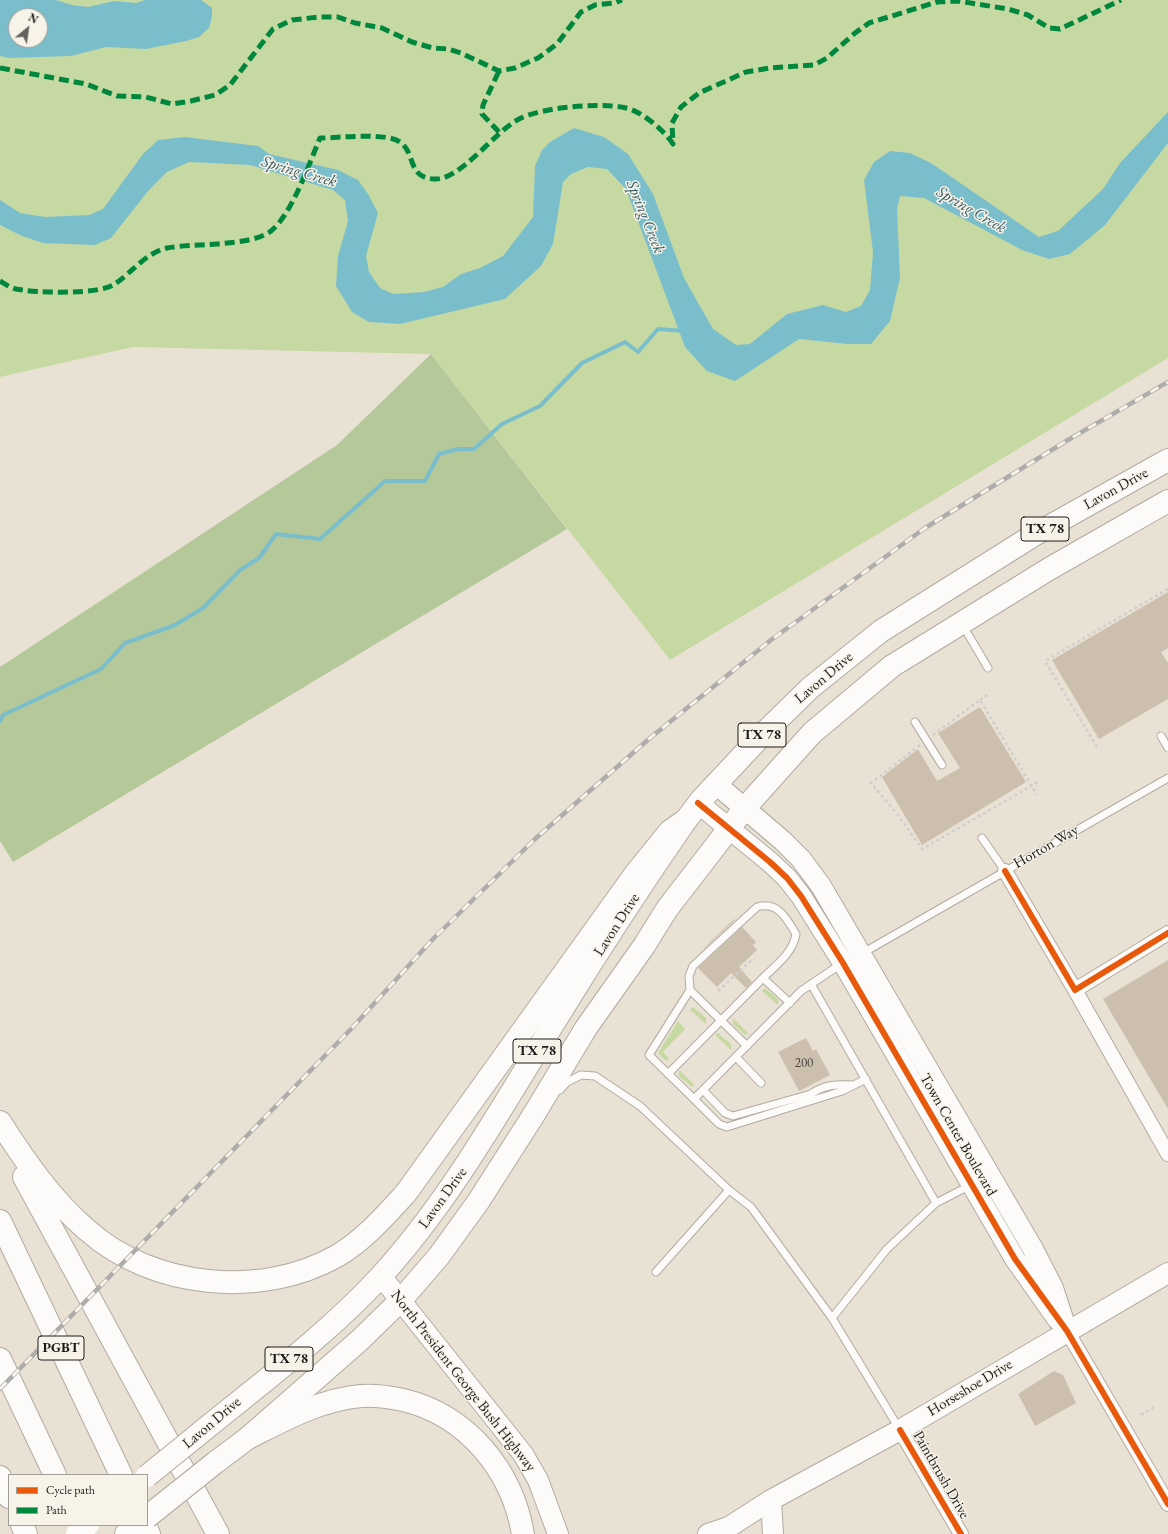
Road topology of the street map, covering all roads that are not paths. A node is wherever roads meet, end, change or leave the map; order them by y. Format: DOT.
graph roads {
  1 [pos="1168,460"];
  2 [pos="1168,501"];
  3 [pos="961,622"];
  4 [pos="988,668"];
  5 [pos="915,722"];
  6 [pos="1161,736"];
  7 [pos="1168,748"];
  8 [pos="942,765"];
  9 [pos="1168,778"];
  10 [pos="716,784"];
  11 [pos="744,809"];
  12 [pos="692,812"];
  13 [pos="728,827"];
  14 [pos="982,838"];
  15 [pos="1005,871"];
  16 [pos="1168,933"];
  17 [pos="852,958"];
  18 [pos="763,978"];
  19 [pos="811,984"];
  20 [pos="690,990"];
  21 [pos="1075,990"];
  22 [pos="790,1003"];
  23 [pos="720,1021"];
  24 [pos="747,1046"];
  25 [pos="736,1057"];
  26 [pos="668,1074"];
  27 [pos="866,1079"];
  28 [pos="761,1083"];
  29 [pos="852,1085"];
  30 [pos="703,1090"];
  31 [pos="694,1099"];
  32 [pos="0,1122"];
  33 [pos="0,1129"];
  34 [pos="519,1139"];
  35 [pos="1168,1154"];
  36 [pos="972,1185"];
  37 [pos="729,1190"];
  38 [pos="936,1203"];
  39 [pos="0,1222"];
  40 [pos="656,1272"];
  41 [pos="1168,1273"];
  42 [pos="381,1276"];
  43 [pos="401,1300"];
  44 [pos="832,1318"];
  45 [pos="1066,1331"];
  46 [pos="0,1359"];
  47 [pos="900,1430"];
  48 [pos="248,1438"];
  49 [pos="55,1474"];
  50 [pos="121,1474"];
  51 [pos="148,1475"];
  52 [pos="0,1478"];
  53 [pos="8,1495"];
  54 [pos="771,1500"];
  55 [pos="1168,1504"];
  56 [pos="204,1510"];
  57 [pos="148,1516"];
  58 [pos="87,1526"];
  59 [pos="136,1526"];
  60 [pos="77,1534"];
  61 [pos="126,1534"];
  62 [pos="214,1534"];
  63 [pos="218,1534"];
  64 [pos="523,1534"];
  65 [pos="558,1534"];
  66 [pos="708,1534"];
  67 [pos="773,1534"];
  68 [pos="961,1534"];
  1 -- 10 [label="main road, Lavon Drive / TX 78"];
  2 -- 3 [label="main road, Lavon Drive / TX 78"];
  3 -- 4 [label="lane"];
  3 -- 11 [label="main road, Lavon Drive / TX 78"];
  5 -- 8 [label="lane"];
  6 -- 7 [label="lane"];
  9 -- 15 [label="lane, Horton Way"];
  10 -- 11 [label="street, Town Center Boulevard"];
  10 -- 12 [label="main road, Lavon Drive / TX 78"];
  11 -- 13 [label="main road, Lavon Drive / TX 78"];
  11 -- 17 [label="street, Town Center Boulevard"];
  12 -- 13 [label="street, Town Center Boulevard"];
  12 -- 32 [label="main road"];
  12 -- 42 [label="main road, Lavon Drive / TX 78"];
  13 -- 17 [label="street, Town Center Boulevard"];
  13 -- 34 [label="main road, Lavon Drive / TX 78"];
  14 -- 15 [label="lane"];
  15 -- 17 [label="lane, Horton Way"];
  15 -- 21 [label="street"];
  16 -- 21 [label="street"];
  17 -- 19 [label="lane, Horton Way"];
  17 -- 36 [label="street, Town Center Boulevard"];
  17 -- 45 [label="street, Town Center Boulevard"];
  18 -- 20 [label="lane"];
  18 -- 22 [label="lane"];
  18 -- 23 [label="lane"];
  19 -- 22 [label="lane, Horton Way"];
  19 -- 27 [label="lane"];
  20 -- 23 [label="lane"];
  20 -- 26 [label="lane"];
  21 -- 35 [label="street"];
  22 -- 24 [label="lane, Horton Way"];
  23 -- 24 [label="lane"];
  23 -- 26 [label="lane"];
  24 -- 25 [label="lane, Horton Way"];
  25 -- 28 [label="lane"];
  25 -- 30 [label="lane, Horton Way"];
  26 -- 31 [label="lane"];
  27 -- 29 [label="lane"];
  27 -- 38 [label="lane"];
  29 -- 30 [label="lane"];
  29 -- 31 [label="lane"];
  30 -- 31 [label="lane, Horton Way"];
  33 -- 56 [label="main road"];
  34 -- 37 [label="lane"];
  34 -- 43 [label="main road, Lavon Drive / TX 78"];
  36 -- 38 [label="lane"];
  36 -- 45 [label="street, Town Center Boulevard"];
  37 -- 40 [label="lane"];
  37 -- 44 [label="lane"];
  38 -- 44 [label="lane"];
  39 -- 50 [label="main road, PGBT"];
  41 -- 45 [label="street, Horseshoe Drive"];
  42 -- 43 [label="street, North President George Bush Highway"];
  42 -- 51 [label="main road, Lavon Drive / TX 78, bridge"];
  43 -- 48 [label="main road, Lavon Drive / TX 78"];
  43 -- 65 [label="street, North President George Bush Highway"];
  44 -- 47 [label="lane"];
  45 -- 47 [label="street, Horseshoe Drive"];
  45 -- 55 [label="street, Town Center Boulevard"];
  46 -- 49 [label="main road"];
  47 -- 54 [label="street, Horseshoe Drive"];
  47 -- 68 [label="street, Paintbrush Drive"];
  48 -- 57 [label="main road, Lavon Drive / TX 78, bridge"];
  48 -- 64 [label="main road"];
  52 -- 53 [label="main road"];
  54 -- 66 [label="street, Horseshoe Drive"];
  54 -- 67 [label="street"];
  56 -- 62 [label="main road"];
  56 -- 63 [label="main road"];
  58 -- 60 [label="main road, bridge"];
  59 -- 61 [label="main road"];
}
